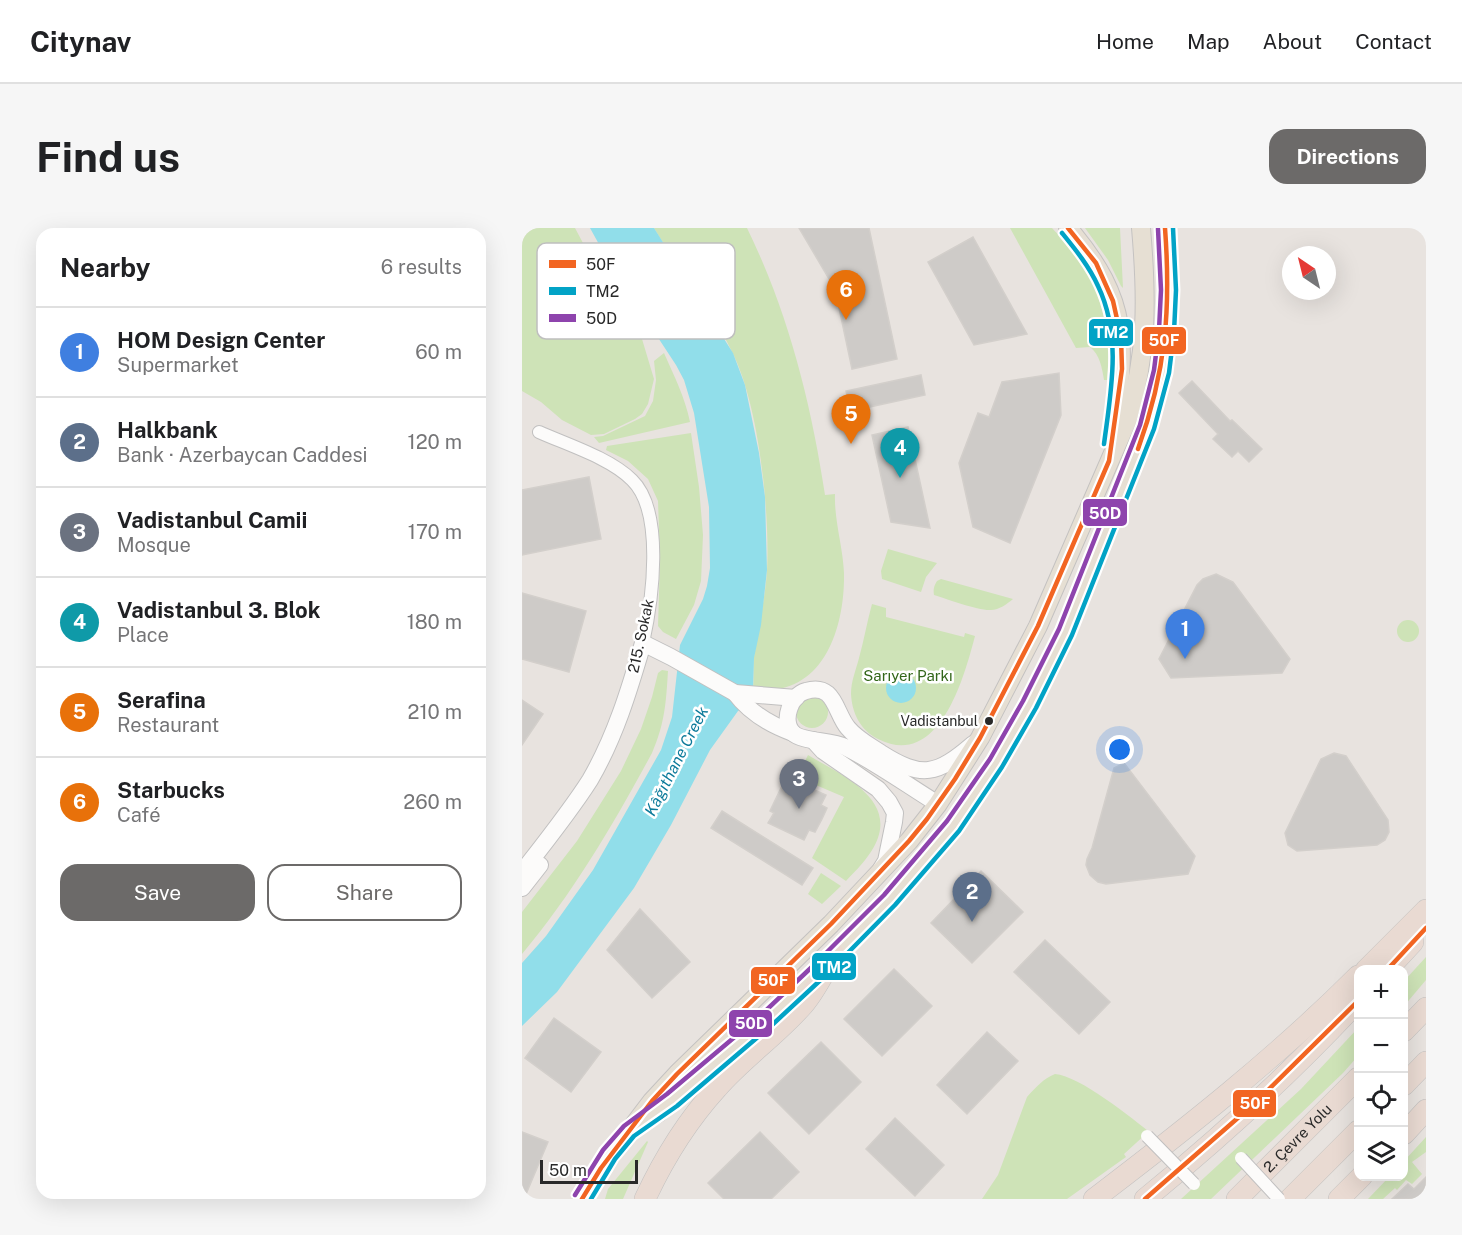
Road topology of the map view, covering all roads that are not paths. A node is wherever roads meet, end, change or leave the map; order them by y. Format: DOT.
graph roads {
  1 [pos="1068,228"];
  2 [pos="1141,228"];
  3 [pos="1165,228"];
  4 [pos="539,432"];
  5 [pos="1109,461"];
  6 [pos="648,645"];
  7 [pos="735,693"];
  8 [pos="795,698"];
  9 [pos="838,712"];
  10 [pos="793,733"];
  11 [pos="980,738"];
  12 [pos="813,740"];
  13 [pos="971,802"];
  14 [pos="938,804"];
  15 [pos="880,871"];
  16 [pos="522,872"];
  17 [pos="522,888"];
  18 [pos="1426,910"];
  19 [pos="1426,928"];
  20 [pos="834,954"];
  21 [pos="1370,965"];
  22 [pos="1391,965"];
  23 [pos="1354,981"];
  24 [pos="1354,1005"];
  25 [pos="1426,1008"];
  26 [pos="1408,1027"];
  27 [pos="1426,1062"];
  28 [pos="1408,1081"];
  29 [pos="1354,1083"];
  30 [pos="1426,1110"];
  31 [pos="1408,1130"];
  32 [pos="630,1131"];
  33 [pos="1147,1136"];
  34 [pos="1354,1136"];
  35 [pos="1241,1158"];
  36 [pos="1357,1181"];
  37 [pos="1194,1184"];
  38 [pos="582,1199"];
  39 [pos="645,1199"];
  40 [pos="1094,1199"];
  41 [pos="1145,1199"];
  42 [pos="1237,1199"];
  43 [pos="1279,1199"];
  44 [pos="1290,1199"];
  45 [pos="1339,1199"];
  1 -- 5 [label="main road"];
  2 -- 5 [label="main road"];
  3 -- 13 [label="main road"];
  4 -- 6 [label="street, 215. Sokak"];
  5 -- 11 [label="main road"];
  6 -- 7 [label="street"];
  6 -- 16 [label="street, 215. Sokak"];
  6 -- 17 [label="street, 215. Sokak"];
  7 -- 8 [label="street"];
  7 -- 10 [label="street"];
  8 -- 9 [label="street"];
  8 -- 10 [label="street"];
  9 -- 11 [label="street"];
  9 -- 12 [label="street"];
  10 -- 12 [label="street"];
  11 -- 14 [label="main road"];
  12 -- 14 [label="street"];
  12 -- 15 [label="street"];
  13 -- 14 [label="main road"];
  13 -- 20 [label="main road"];
  14 -- 15 [label="main road"];
  15 -- 32 [label="main road"];
  18 -- 21 [label="highway"];
  19 -- 22 [label="highway"];
  20 -- 32 [label="main road"];
  20 -- 39 [label="highway"];
  23 -- 40 [label="highway"];
  24 -- 41 [label="highway"];
  25 -- 26 [label="highway"];
  27 -- 28 [label="highway"];
  29 -- 42 [label="highway, 2. Çevre Yolu"];
  30 -- 31 [label="highway"];
  32 -- 38 [label="main road"];
  33 -- 37 [label="street, bridge"];
  34 -- 44 [label="highway"];
  35 -- 43 [label="street, bridge"];
  36 -- 45 [label="highway"];
}
